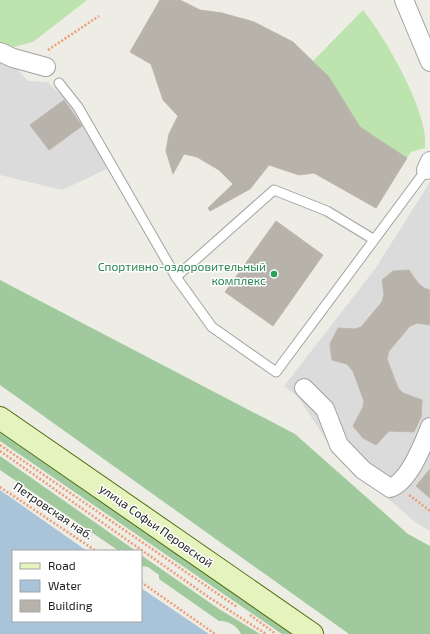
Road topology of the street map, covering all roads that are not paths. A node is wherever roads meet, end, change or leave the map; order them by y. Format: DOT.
graph roads {
  1 [pos="404,0"];
  2 [pos="0,52"];
  3 [pos="430,62"];
  4 [pos="38,65"];
  5 [pos="59,83"];
  6 [pos="428,166"];
  7 [pos="373,239"];
  8 [pos="176,277"];
  9 [pos="304,388"];
  10 [pos="0,418"];
  11 [pos="430,427"];
  12 [pos="312,634"];
  1 -- 3 [label="street"];
  2 -- 4 [label="street"];
  5 -- 8 [label="lane"];
  6 -- 7 [label="lane"];
  7 -- 8 [label="lane"];
  7 -- 8 [label="lane"];
  9 -- 11 [label="street"];
  10 -- 12 [label="main road, улица Софьи Перовской"];
}
